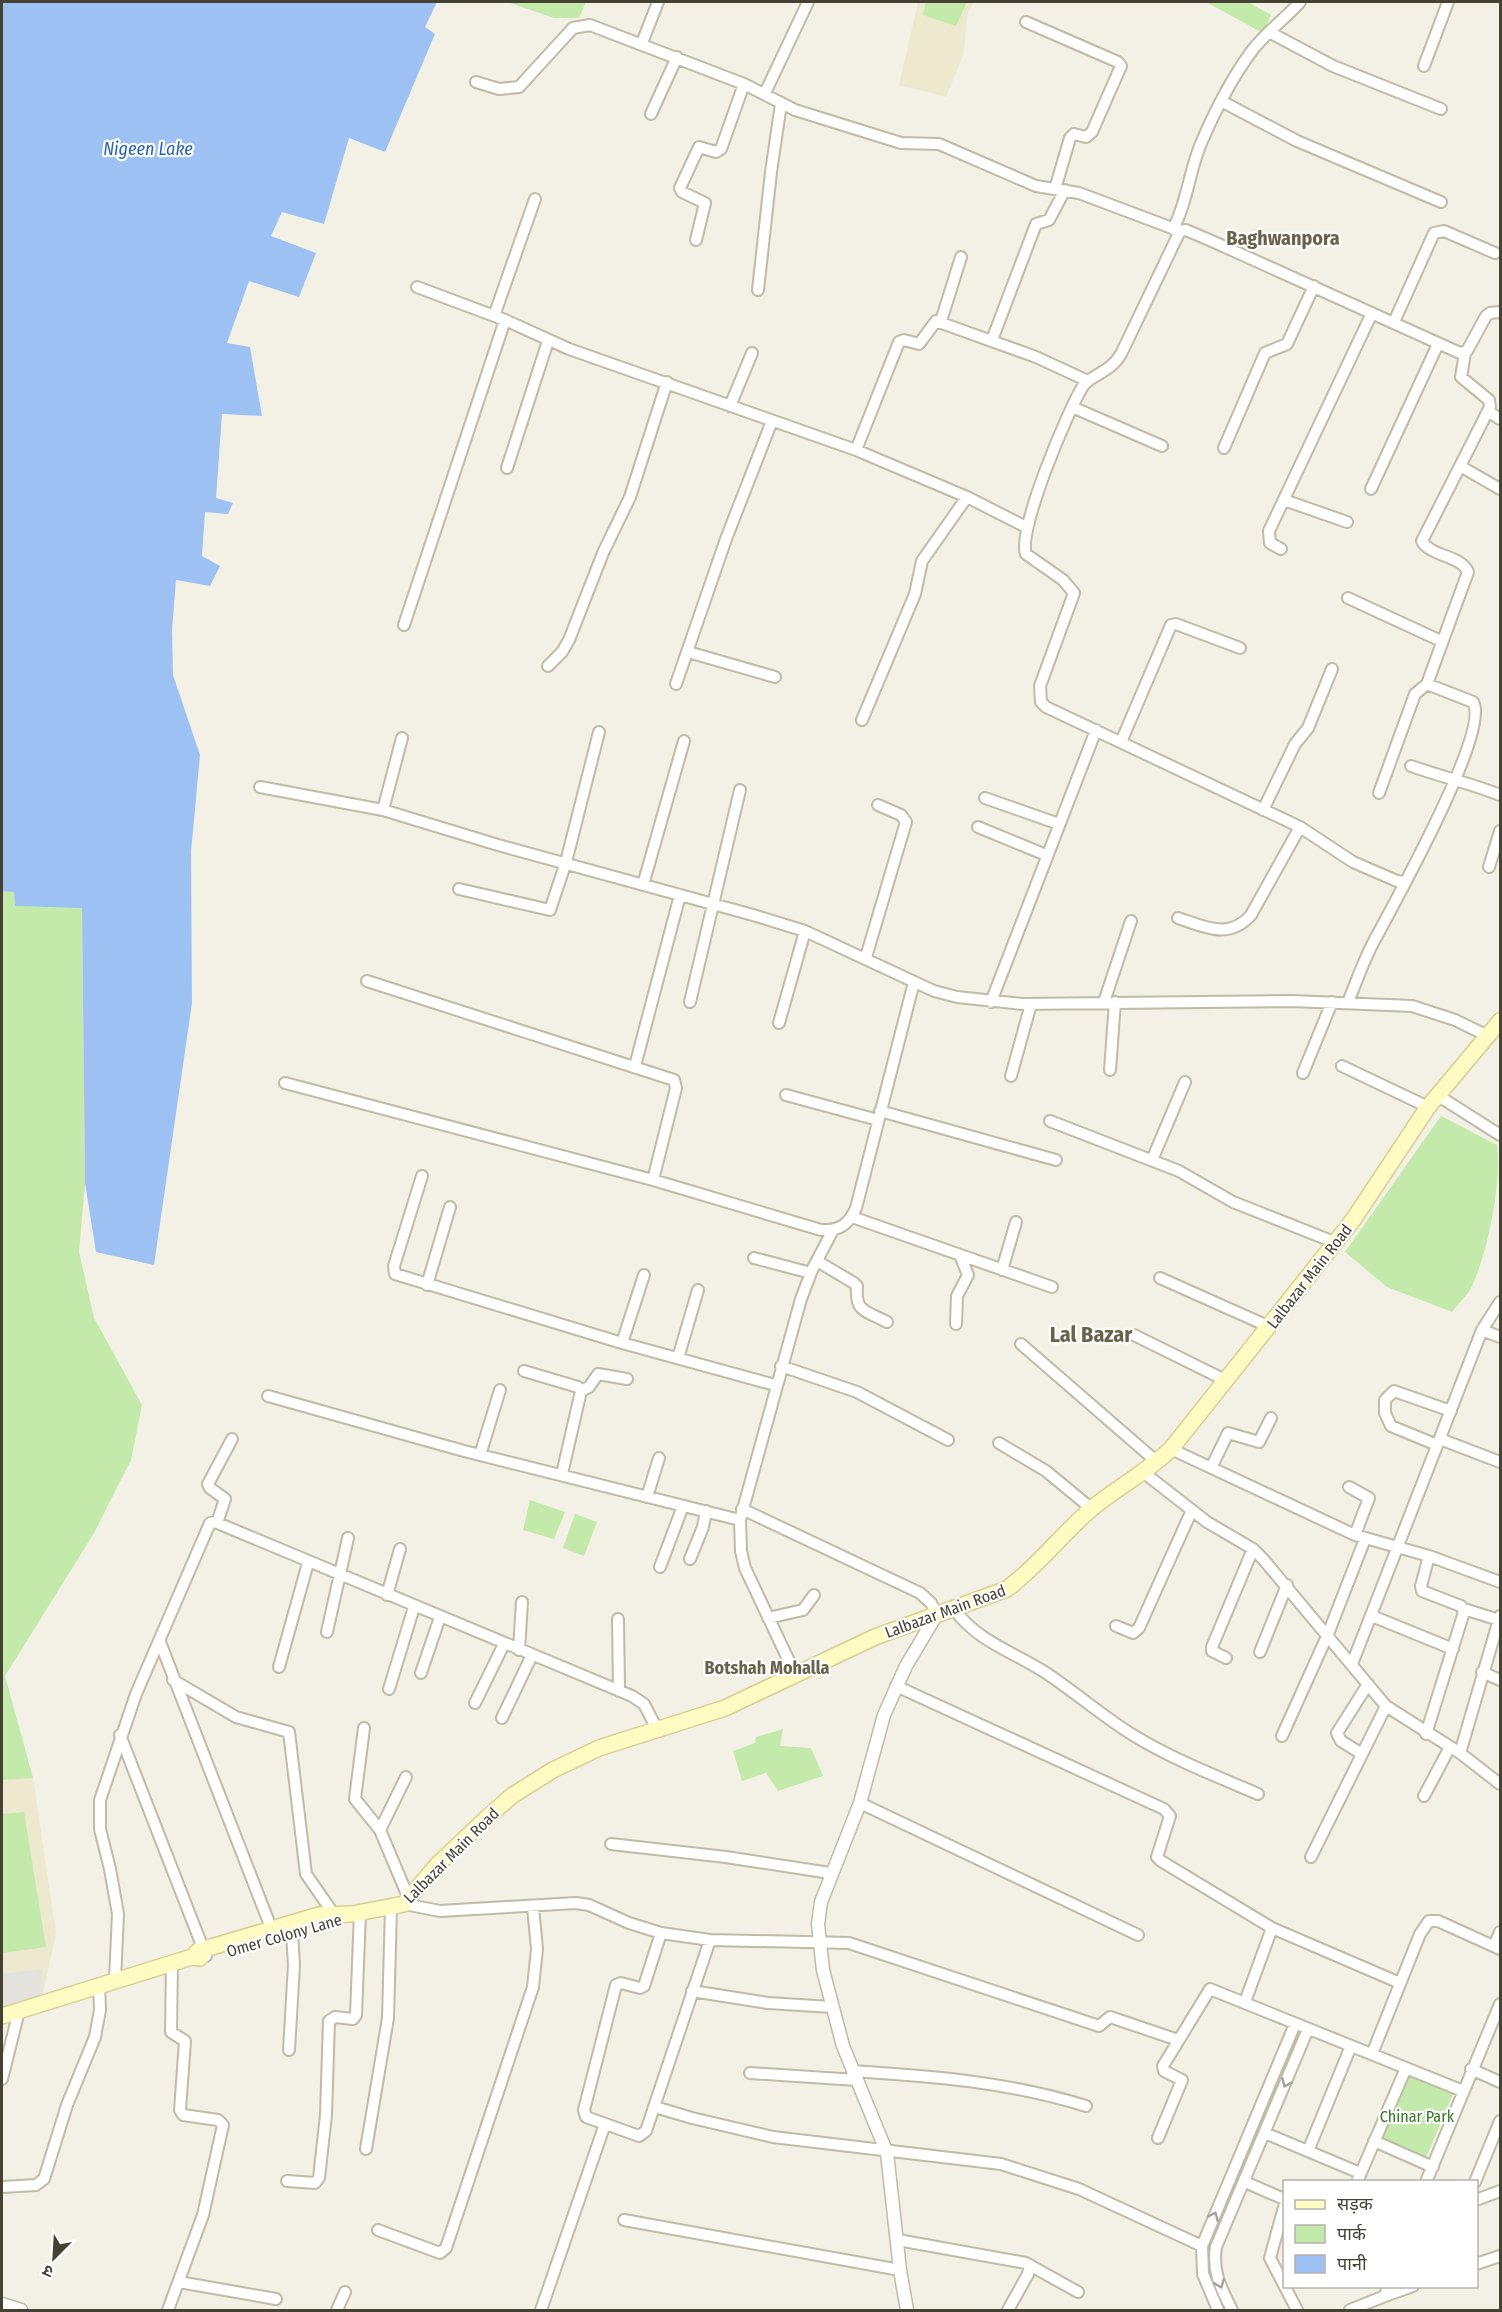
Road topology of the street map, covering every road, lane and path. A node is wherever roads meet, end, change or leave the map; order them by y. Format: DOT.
graph roads {
  1 [pos="658,2"];
  2 [pos="808,2"];
  3 [pos="1300,2"];
  4 [pos="1448,2"];
  5 [pos="1026,22"];
  6 [pos="1269,32"];
  7 [pos="642,43"];
  8 [pos="677,57"];
  9 [pos="1424,66"];
  10 [pos="476,82"];
  11 [pos="744,84"];
  12 [pos="765,93"];
  13 [pos="1223,102"];
  14 [pos="782,104"];
  15 [pos="1441,109"];
  16 [pos="651,114"];
  17 [pos="1060,190"];
  18 [pos="535,199"];
  19 [pos="1441,202"];
  20 [pos="1176,230"];
  21 [pos="696,240"];
  22 [pos="1495,253"];
  23 [pos="961,257"];
  24 [pos="1314,286"];
  25 [pos="417,287"];
  26 [pos="758,290"];
  27 [pos="1500,312"];
  28 [pos="1372,313"];
  29 [pos="499,318"];
  30 [pos="940,321"];
  31 [pos="1394,322"];
  32 [pos="992,340"];
  33 [pos="548,341"];
  34 [pos="1438,344"];
  35 [pos="752,353"];
  36 [pos="1465,353"];
  37 [pos="1088,381"];
  38 [pos="667,382"];
  39 [pos="730,406"];
  40 [pos="1072,408"];
  41 [pos="1489,412"];
  42 [pos="1500,419"];
  43 [pos="772,421"];
  44 [pos="1162,446"];
  45 [pos="1224,448"];
  46 [pos="856,450"];
  47 [pos="1460,466"];
  48 [pos="507,468"];
  49 [pos="1371,489"];
  50 [pos="1500,489"];
  51 [pos="967,497"];
  52 [pos="1284,500"];
  53 [pos="1347,522"];
  54 [pos="1026,527"];
  55 [pos="1281,549"];
  56 [pos="1348,598"];
  57 [pos="404,625"];
  58 [pos="1441,641"];
  59 [pos="1240,648"];
  60 [pos="688,652"];
  61 [pos="548,666"];
  62 [pos="1332,669"];
  63 [pos="775,677"];
  64 [pos="676,684"];
  65 [pos="1427,684"];
  66 [pos="862,720"];
  67 [pos="1096,730"];
  68 [pos="599,732"];
  69 [pos="402,738"];
  70 [pos="684,741"];
  71 [pos="1121,742"];
  72 [pos="1411,766"];
  73 [pos="1455,782"];
  74 [pos="260,787"];
  75 [pos="740,790"];
  76 [pos="1379,793"];
  77 [pos="1500,795"];
  78 [pos="985,798"];
  79 [pos="878,806"];
  80 [pos="383,810"];
  81 [pos="1263,810"];
  82 [pos="1059,824"];
  83 [pos="1299,827"];
  84 [pos="978,828"];
  85 [pos="1500,831"];
  86 [pos="1046,855"];
  87 [pos="566,862"];
  88 [pos="1489,867"];
  89 [pos="1405,882"];
  90 [pos="643,885"];
  91 [pos="459,889"];
  92 [pos="680,895"];
  93 [pos="713,904"];
  94 [pos="1178,918"];
  95 [pos="1131,921"];
  96 [pos="805,931"];
  97 [pos="866,957"];
  98 [pos="367,981"];
  99 [pos="914,982"];
  100 [pos="690,1002"];
  101 [pos="991,1002"];
  102 [pos="1110,1002"];
  103 [pos="1332,1002"];
  104 [pos="1348,1002"];
  105 [pos="1031,1004"];
  106 [pos="1500,1021"];
  107 [pos="779,1023"];
  108 [pos="1488,1036"];
  109 [pos="635,1066"];
  110 [pos="1342,1066"];
  111 [pos="1110,1070"];
  112 [pos="1303,1073"];
  113 [pos="1011,1077"];
  114 [pos="1185,1082"];
  115 [pos="285,1083"];
  116 [pos="786,1095"];
  117 [pos="1433,1101"];
  118 [pos="879,1115"];
  119 [pos="1050,1121"];
  120 [pos="1500,1135"];
  121 [pos="1056,1160"];
  122 [pos="1152,1160"];
  123 [pos="422,1176"];
  124 [pos="653,1179"];
  125 [pos="450,1207"];
  126 [pos="852,1217"];
  127 [pos="1016,1222"];
  128 [pos="833,1230"];
  129 [pos="1334,1242"];
  130 [pos="960,1255"];
  131 [pos="754,1258"];
  132 [pos="817,1261"];
  133 [pos="1002,1269"];
  134 [pos="811,1273"];
  135 [pos="644,1275"];
  136 [pos="1160,1278"];
  137 [pos="427,1285"];
  138 [pos="1052,1287"];
  139 [pos="698,1290"];
  140 [pos="1500,1302"];
  141 [pos="886,1322"];
  142 [pos="956,1324"];
  143 [pos="1270,1327"];
  144 [pos="1482,1330"];
  145 [pos="1134,1335"];
  146 [pos="1500,1337"];
  147 [pos="622,1343"];
  148 [pos="1021,1344"];
  149 [pos="678,1358"];
  150 [pos="781,1366"];
  151 [pos="524,1371"];
  152 [pos="627,1379"];
  153 [pos="1225,1380"];
  154 [pos="775,1385"];
  155 [pos="500,1390"];
  156 [pos="581,1390"];
  157 [pos="268,1396"];
  158 [pos="1451,1411"];
  159 [pos="1271,1418"];
  160 [pos="232,1439"];
  161 [pos="948,1440"];
  162 [pos="1438,1442"];
  163 [pos="999,1443"];
  164 [pos="1171,1449"];
  165 [pos="480,1455"];
  166 [pos="659,1458"];
  167 [pos="1157,1462"];
  168 [pos="1500,1462"];
  169 [pos="1212,1466"];
  170 [pos="1143,1472"];
  171 [pos="562,1474"];
  172 [pos="1349,1486"];
  173 [pos="647,1497"];
  174 [pos="683,1506"];
  175 [pos="1092,1509"];
  176 [pos="1192,1510"];
  177 [pos="706,1511"];
  178 [pos="741,1515"];
  179 [pos="217,1523"];
  180 [pos="1360,1537"];
  181 [pos="348,1538"];
  182 [pos="1395,1548"];
  183 [pos="400,1549"];
  184 [pos="1253,1549"];
  185 [pos="1429,1556"];
  186 [pos="690,1559"];
  187 [pos="308,1563"];
  188 [pos="660,1567"];
  189 [pos="340,1576"];
  190 [pos="1500,1582"];
  191 [pos="1287,1585"];
  192 [pos="387,1595"];
  193 [pos="814,1595"];
  194 [pos="522,1602"];
  195 [pos="414,1606"];
  196 [pos="954,1609"];
  197 [pos="1464,1609"];
  198 [pos="937,1614"];
  199 [pos="1372,1616"];
  200 [pos="440,1617"];
  201 [pos="768,1618"];
  202 [pos="1500,1618"];
  203 [pos="618,1619"];
  204 [pos="1116,1626"];
  205 [pos="327,1632"];
  206 [pos="1328,1634"];
  207 [pos="160,1642"];
  208 [pos="504,1644"];
  209 [pos="1453,1649"];
  210 [pos="519,1650"];
  211 [pos="1260,1652"];
  212 [pos="532,1655"];
  213 [pos="1226,1658"];
  214 [pos="1352,1664"];
  215 [pos="279,1667"];
  216 [pos="1482,1672"];
  217 [pos="421,1673"];
  218 [pos="796,1676"];
  219 [pos="173,1680"];
  220 [pos="1500,1680"];
  221 [pos="1368,1684"];
  222 [pos="896,1686"];
  223 [pos="389,1689"];
  224 [pos="619,1691"];
  225 [pos="475,1703"];
  226 [pos="1386,1706"];
  227 [pos="502,1718"];
  228 [pos="364,1728"];
  229 [pos="657,1729"];
  230 [pos="1426,1734"];
  231 [pos="120,1735"];
  232 [pos="1282,1736"];
  233 [pos="1455,1750"];
  234 [pos="1362,1754"];
  235 [pos="406,1777"];
  236 [pos="1500,1784"];
  237 [pos="1258,1794"];
  238 [pos="1424,1796"];
  239 [pos="860,1803"];
  240 [pos="380,1830"];
  241 [pos="611,1844"];
  242 [pos="1311,1857"];
  243 [pos="830,1873"];
  244 [pos="401,1904"];
  245 [pos="532,1907"];
  246 [pos="333,1913"];
  247 [pos="356,1913"];
  248 [pos="1272,1928"];
  249 [pos="1500,1932"];
  250 [pos="292,1933"];
  251 [pos="661,1933"];
  252 [pos="274,1934"];
  253 [pos="1138,1935"];
  254 [pos="710,1940"];
  255 [pos="820,1943"];
  256 [pos="1497,1948"];
  257 [pos="201,1954"];
  258 [pos="172,1963"];
  259 [pos="115,1980"];
  260 [pos="1400,1983"];
  261 [pos="99,1984"];
  262 [pos="692,1991"];
  263 [pos="1245,2002"];
  264 [pos="1500,2004"];
  265 [pos="832,2007"];
  266 [pos="19,2011"];
  267 [pos="2,2016"];
  268 [pos="1296,2024"];
  269 [pos="1496,2024"];
  270 [pos="1308,2029"];
  271 [pos="1178,2040"];
  272 [pos="1351,2046"];
  273 [pos="289,2050"];
  274 [pos="1372,2054"];
  275 [pos="1406,2068"];
  276 [pos="1471,2069"];
  277 [pos="750,2073"];
  278 [pos="855,2076"];
  279 [pos="2,2079"];
  280 [pos="1500,2082"];
  281 [pos="1463,2091"];
  282 [pos="1086,2106"];
  283 [pos="654,2107"];
  284 [pos="1500,2121"];
  285 [pos="605,2124"];
  286 [pos="1265,2133"];
  287 [pos="1158,2138"];
  288 [pos="1374,2141"];
  289 [pos="366,2149"];
  290 [pos="1308,2151"];
  291 [pos="887,2152"];
  292 [pos="1432,2167"];
  293 [pos="1359,2177"];
  294 [pos="1426,2180"];
  295 [pos="1476,2180"];
  296 [pos="287,2181"];
  297 [pos="1245,2181"];
  298 [pos="2,2187"];
  299 [pos="1500,2191"];
  300 [pos="1283,2199"];
  301 [pos="1478,2199"];
  302 [pos="1283,2211"];
  303 [pos="624,2220"];
  304 [pos="378,2230"];
  305 [pos="898,2240"];
  306 [pos="1202,2246"];
  307 [pos="1500,2256"];
  308 [pos="1478,2263"];
  309 [pos="1030,2265"];
  310 [pos="900,2270"];
  311 [pos="1283,2281"];
  312 [pos="179,2282"];
  313 [pos="1287,2288"];
  314 [pos="1402,2288"];
  315 [pos="1386,2291"];
  316 [pos="345,2292"];
  317 [pos="1078,2292"];
  318 [pos="276,2298"];
  319 [pos="2,2304"];
  320 [pos="21,2310"];
  321 [pos="168,2310"];
  322 [pos="337,2310"];
  323 [pos="541,2310"];
  324 [pos="907,2310"];
  325 [pos="1008,2310"];
  326 [pos="1218,2310"];
  327 [pos="1232,2310"];
  328 [pos="1297,2310"];
  329 [pos="1350,2310"];
  1 -- 7 [label="street"];
  2 -- 12 [label="street"];
  3 -- 6 [label="street"];
  4 -- 9 [label="street"];
  5 -- 17 [label="street"];
  6 -- 13 [label="street"];
  6 -- 15 [label="street"];
  7 -- 8 [label="street"];
  7 -- 10 [label="street"];
  8 -- 11 [label="street"];
  8 -- 16 [label="street"];
  11 -- 12 [label="street"];
  11 -- 21 [label="street"];
  12 -- 14 [label="street"];
  13 -- 19 [label="street"];
  13 -- 20 [label="street"];
  14 -- 17 [label="street"];
  14 -- 26 [label="street"];
  17 -- 20 [label="street"];
  17 -- 32 [label="street"];
  18 -- 29 [label="street"];
  20 -- 24 [label="street"];
  20 -- 37 [label="street"];
  22 -- 31 [label="street"];
  23 -- 30 [label="street"];
  24 -- 28 [label="street"];
  24 -- 45 [label="street"];
  25 -- 29 [label="street"];
  27 -- 36 [label="street"];
  28 -- 31 [label="street"];
  28 -- 52 [label="street"];
  29 -- 33 [label="street"];
  29 -- 57 [label="street"];
  30 -- 32 [label="street"];
  30 -- 46 [label="street"];
  31 -- 34 [label="street"];
  32 -- 37 [label="street"];
  33 -- 38 [label="street"];
  33 -- 48 [label="street"];
  34 -- 36 [label="street"];
  34 -- 49 [label="street"];
  35 -- 39 [label="street"];
  36 -- 41 [label="street"];
  37 -- 40 [label="street"];
  38 -- 39 [label="street"];
  38 -- 61 [label="street"];
  39 -- 43 [label="street"];
  40 -- 44 [label="street"];
  40 -- 54 [label="street"];
  41 -- 42 [label="street"];
  41 -- 47 [label="street"];
  43 -- 46 [label="street"];
  43 -- 60 [label="street"];
  46 -- 51 [label="street"];
  47 -- 50 [label="street"];
  47 -- 58 [label="street"];
  51 -- 54 [label="street"];
  51 -- 66 [label="street"];
  52 -- 53 [label="street"];
  52 -- 55 [label="street"];
  54 -- 67 [label="street"];
  56 -- 58 [label="street"];
  58 -- 65 [label="street"];
  59 -- 71 [label="street"];
  60 -- 63 [label="street"];
  60 -- 64 [label="street"];
  62 -- 81 [label="street"];
  65 -- 73 [label="street"];
  65 -- 76 [label="street"];
  67 -- 71 [label="street"];
  67 -- 82 [label="street"];
  68 -- 87 [label="street"];
  69 -- 80 [label="street"];
  70 -- 90 [label="street"];
  71 -- 81 [label="street"];
  72 -- 73 [label="street"];
  73 -- 77 [label="street"];
  73 -- 89 [label="street"];
  74 -- 80 [label="street"];
  75 -- 93 [label="street"];
  78 -- 82 [label="street"];
  79 -- 97 [label="street"];
  80 -- 87 [label="street"];
  81 -- 83 [label="street"];
  82 -- 86 [label="street"];
  83 -- 89 [label="street"];
  83 -- 94 [label="street"];
  84 -- 86 [label="street"];
  85 -- 88 [label="street"];
  86 -- 101 [label="street"];
  87 -- 90 [label="street"];
  87 -- 91 [label="street"];
  89 -- 104 [label="street"];
  90 -- 92 [label="street"];
  92 -- 93 [label="street"];
  92 -- 109 [label="street"];
  93 -- 96 [label="street"];
  93 -- 100 [label="street"];
  95 -- 102 [label="street"];
  96 -- 97 [label="street"];
  96 -- 107 [label="street"];
  97 -- 99 [label="street"];
  98 -- 109 [label="street"];
  99 -- 101 [label="street"];
  99 -- 118 [label="street"];
  101 -- 105 [label="street"];
  102 -- 103 [label="street"];
  102 -- 105 [label="street"];
  102 -- 111 [label="street"];
  103 -- 104 [label="street"];
  103 -- 112 [label="street"];
  104 -- 108 [label="street"];
  105 -- 113 [label="street"];
  106 -- 108 [label="main road, Lalbazar Main Road"];
  108 -- 117 [label="main road, Lalbazar Main Road"];
  109 -- 124 [label="street"];
  110 -- 117 [label="street"];
  114 -- 122 [label="street"];
  115 -- 124 [label="street"];
  116 -- 118 [label="street"];
  117 -- 120 [label="street"];
  117 -- 129 [label="main road, Lalbazar Main Road"];
  118 -- 121 [label="street"];
  118 -- 126 [label="street"];
  119 -- 122 [label="street"];
  122 -- 129 [label="street"];
  123 -- 137 [label="street"];
  124 -- 128 [label="street"];
  125 -- 137 [label="street"];
  126 -- 128 [label="street"];
  126 -- 130 [label="street"];
  127 -- 133 [label="street"];
  128 -- 132 [label="street"];
  129 -- 143 [label="main road, Lalbazar Main Road"];
  130 -- 133 [label="street"];
  130 -- 142 [label="street"];
  131 -- 134 [label="street"];
  132 -- 134 [label="street"];
  132 -- 141 [label="street"];
  133 -- 138 [label="street"];
  134 -- 150 [label="street"];
  135 -- 147 [label="street"];
  136 -- 143 [label="street"];
  137 -- 147 [label="street"];
  139 -- 149 [label="street"];
  140 -- 144 [label="street"];
  143 -- 153 [label="main road, Lalbazar Main Road"];
  144 -- 146 [label="street"];
  144 -- 158 [label="street"];
  145 -- 153 [label="street"];
  147 -- 149 [label="street"];
  148 -- 167 [label="street"];
  149 -- 154 [label="street"];
  150 -- 154 [label="street"];
  150 -- 161 [label="street"];
  151 -- 156 [label="street"];
  152 -- 156 [label="street"];
  153 -- 164 [label="main road, Lalbazar Main Road"];
  154 -- 178 [label="street"];
  155 -- 165 [label="street"];
  156 -- 171 [label="street"];
  157 -- 165 [label="street"];
  158 -- 162 [label="street"];
  158 -- 162 [label="street"];
  159 -- 169 [label="street"];
  160 -- 179 [label="street"];
  162 -- 168 [label="street"];
  162 -- 182 [label="street"];
  163 -- 175 [label="street"];
  164 -- 167 [label="main road, Lalbazar Main Road"];
  164 -- 169 [label="street"];
  165 -- 171 [label="street"];
  166 -- 173 [label="street"];
  167 -- 170 [label="main road, Lalbazar Main Road"];
  169 -- 180 [label="street"];
  170 -- 175 [label="main road, Lalbazar Main Road"];
  170 -- 176 [label="street"];
  171 -- 173 [label="street"];
  172 -- 180 [label="street"];
  173 -- 174 [label="street"];
  174 -- 177 [label="street"];
  174 -- 188 [label="street"];
  175 -- 196 [label="main road, Lalbazar Main Road"];
  176 -- 184 [label="street"];
  176 -- 204 [label="street"];
  177 -- 178 [label="street"];
  177 -- 186 [label="street"];
  178 -- 198 [label="street"];
  178 -- 201 [label="street"];
  179 -- 187 [label="street"];
  179 -- 207 [label="street"];
  180 -- 182 [label="street"];
  180 -- 206 [label="street"];
  181 -- 189 [label="street"];
  182 -- 185 [label="street"];
  182 -- 199 [label="street"];
  183 -- 192 [label="street"];
  184 -- 191 [label="street"];
  184 -- 213 [label="street"];
  185 -- 190 [label="street"];
  185 -- 197 [label="street"];
  187 -- 189 [label="street"];
  187 -- 215 [label="street"];
  189 -- 192 [label="street"];
  189 -- 205 [label="street"];
  191 -- 206 [label="street"];
  191 -- 211 [label="street"];
  192 -- 195 [label="street"];
  193 -- 201 [label="street"];
  194 -- 210 [label="street"];
  195 -- 200 [label="street"];
  195 -- 223 [label="street"];
  196 -- 198 [label="main road, Lalbazar Main Road"];
  196 -- 237 [label="street"];
  197 -- 202 [label="street"];
  197 -- 209 [label="street"];
  198 -- 218 [label="main road, Lalbazar Main Road"];
  198 -- 222 [label="street"];
  199 -- 209 [label="street"];
  199 -- 214 [label="street"];
  200 -- 208 [label="street"];
  200 -- 217 [label="street"];
  201 -- 218 [label="street"];
  202 -- 216 [label="street"];
  203 -- 224 [label="street"];
  206 -- 214 [label="street"];
  206 -- 232 [label="street"];
  207 -- 219 [label="street"];
  207 -- 231 [label="street"];
  208 -- 210 [label="street"];
  208 -- 225 [label="street"];
  209 -- 230 [label="street"];
  210 -- 212 [label="street"];
  212 -- 224 [label="street"];
  212 -- 227 [label="street"];
  214 -- 221 [label="street"];
  216 -- 220 [label="street"];
  216 -- 233 [label="street"];
  218 -- 229 [label="main road, Lalbazar Main Road"];
  219 -- 246 [label="street"];
  219 -- 252 [label="street"];
  221 -- 226 [label="street"];
  221 -- 234 [label="street"];
  222 -- 239 [label="street"];
  222 -- 248 [label="street"];
  224 -- 229 [label="street"];
  226 -- 230 [label="street"];
  226 -- 234 [label="street"];
  228 -- 240 [label="street"];
  229 -- 244 [label="main road, Lalbazar Main Road"];
  230 -- 233 [label="street"];
  231 -- 257 [label="street"];
  231 -- 259 [label="street"];
  233 -- 236 [label="street"];
  233 -- 238 [label="street"];
  234 -- 242 [label="street"];
  235 -- 240 [label="street"];
  239 -- 243 [label="street"];
  239 -- 253 [label="street"];
  240 -- 244 [label="street"];
  241 -- 243 [label="street"];
  243 -- 255 [label="street"];
  244 -- 245 [label="street"];
  244 -- 247 [label="main road, Lalbazar Main Road"];
  244 -- 289 [label="street"];
  245 -- 251 [label="street"];
  245 -- 304 [label="street"];
  246 -- 247 [label="main road, Omer Colony Lane"];
  246 -- 252 [label="main road, Omer Colony Lane"];
  247 -- 250 [label="main road, Omer Colony Lane"];
  247 -- 296 [label="street"];
  248 -- 260 [label="street"];
  248 -- 263 [label="street"];
  249 -- 256 [label="street"];
  250 -- 252 [label="main road, Omer Colony Lane"];
  250 -- 273 [label="street"];
  251 -- 254 [label="street"];
  251 -- 285 [label="street"];
  252 -- 257 [label="main road, Omer Colony Lane"];
  254 -- 255 [label="street"];
  254 -- 262 [label="street"];
  255 -- 265 [label="street"];
  255 -- 271 [label="street"];
  256 -- 260 [label="street"];
  257 -- 258 [label="main road, Omer Colony Lane"];
  258 -- 259 [label="main road, Omer Colony Lane"];
  258 -- 312 [label="street"];
  259 -- 261 [label="main road, Omer Colony Lane"];
  260 -- 274 [label="street"];
  261 -- 266 [label="main road, Omer Colony Lane"];
  261 -- 298 [label="street"];
  262 -- 265 [label="street"];
  262 -- 283 [label="street"];
  263 -- 268 [label="street"];
  263 -- 271 [label="street"];
  264 -- 269 [label="street"];
  265 -- 278 [label="street"];
  266 -- 267 [label="main road, Omer Colony Lane"];
  266 -- 279 [label="street"];
  268 -- 270 [label="street"];
  306 -- 268 [label="street, one-way"];
  269 -- 276 [label="street"];
  270 -- 272 [label="street"];
  270 -- 286 [label="street, one-way"];
  271 -- 287 [label="street"];
  272 -- 274 [label="street"];
  272 -- 290 [label="street"];
  274 -- 275 [label="street"];
  275 -- 281 [label="street"];
  275 -- 288 [label="street"];
  276 -- 280 [label="street"];
  276 -- 281 [label="street"];
  277 -- 278 [label="street"];
  278 -- 282 [label="street"];
  278 -- 291 [label="street"];
  281 -- 292 [label="street"];
  283 -- 285 [label="street"];
  283 -- 291 [label="street"];
  284 -- 295 [label="street"];
  285 -- 323 [label="street"];
  286 -- 290 [label="street"];
  286 -- 297 [label="street"];
  288 -- 292 [label="street"];
  288 -- 293 [label="street"];
  290 -- 293 [label="street"];
  291 -- 305 [label="street"];
  291 -- 306 [label="street"];
  292 -- 294 [label="street"];
  297 -- 300 [label="street"];
  297 -- 327 [label="street, one-way"];
  299 -- 301 [label="street"];
  302 -- 311 [label="street"];
  303 -- 310 [label="street"];
  305 -- 309 [label="street"];
  305 -- 310 [label="street"];
  306 -- 326 [label="street"];
  307 -- 308 [label="street"];
  309 -- 317 [label="street"];
  309 -- 325 [label="street"];
  310 -- 324 [label="street"];
  312 -- 318 [label="street"];
  312 -- 321 [label="street"];
  313 -- 328 [label="street"];
  314 -- 315 [label="street"];
  315 -- 329 [label="street"];
  316 -- 322 [label="street"];
  319 -- 320 [label="street"];
}
